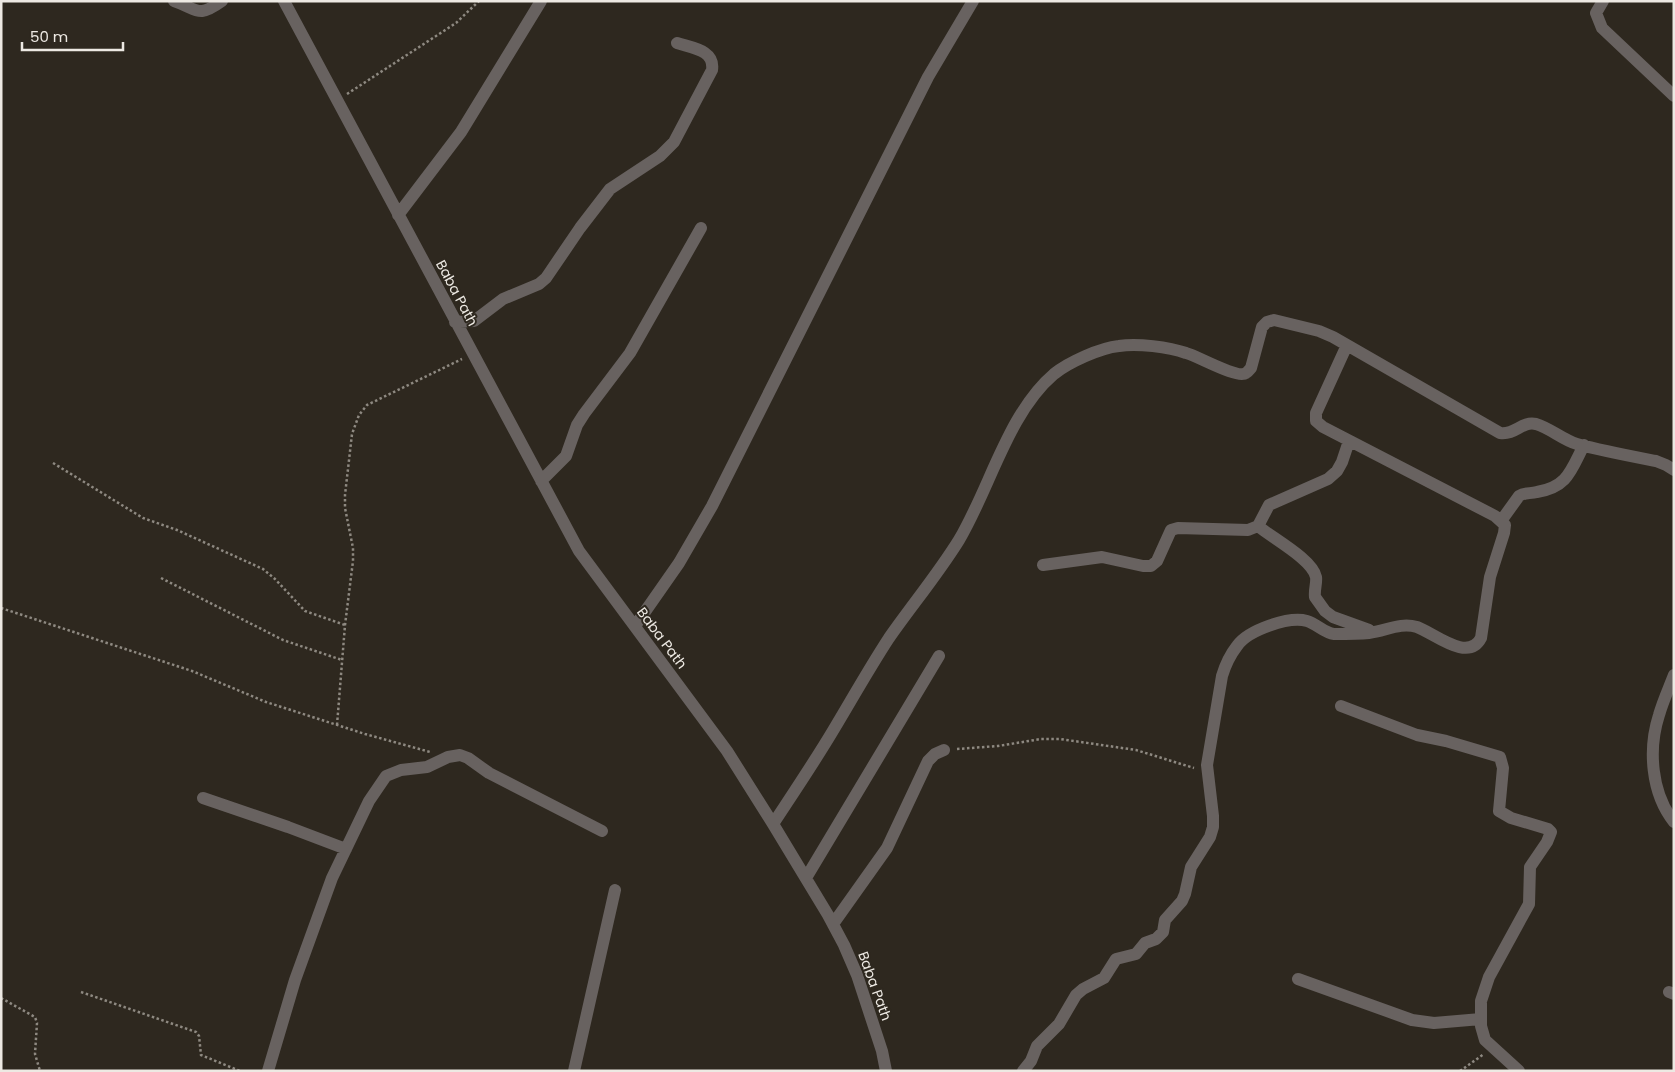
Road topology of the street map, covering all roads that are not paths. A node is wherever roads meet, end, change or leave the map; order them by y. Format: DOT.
graph roads {
  1 [pos="174,1"];
  2 [pos="222,1"];
  3 [pos="284,1"];
  4 [pos="541,1"];
  5 [pos="973,1"];
  6 [pos="1602,1"];
  7 [pos="677,43"];
  8 [pos="1674,96"];
  9 [pos="398,214"];
  10 [pos="701,228"];
  11 [pos="455,322"];
  12 [pos="1347,345"];
  13 [pos="1349,441"];
  14 [pos="1584,445"];
  15 [pos="1674,470"];
  16 [pos="541,481"];
  17 [pos="1502,521"];
  18 [pos="1258,526"];
  19 [pos="1043,565"];
  20 [pos="635,626"];
  21 [pos="1373,632"];
  22 [pos="939,656"];
  23 [pos="1674,674"];
  24 [pos="1341,706"];
  25 [pos="944,750"];
  26 [pos="203,798"];
  27 [pos="1674,822"];
  28 [pos="774,824"];
  29 [pos="602,832"];
  30 [pos="346,849"];
  31 [pos="806,878"];
  32 [pos="615,890"];
  33 [pos="833,924"];
  34 [pos="1298,979"];
  35 [pos="1481,1019"];
  36 [pos="268,1071"];
  37 [pos="574,1071"];
  38 [pos="886,1071"];
  39 [pos="1023,1071"];
  40 [pos="1519,1071"];
  1 -- 2 [label="street"];
  3 -- 9 [label="street, Baba Path"];
  4 -- 9 [label="street"];
  5 -- 20 [label="street"];
  6 -- 8 [label="street"];
  7 -- 11 [label="street"];
  9 -- 11 [label="street, Baba Path"];
  10 -- 16 [label="street"];
  11 -- 16 [label="street, Baba Path"];
  12 -- 13 [label="street"];
  12 -- 14 [label="street"];
  12 -- 28 [label="street"];
  13 -- 17 [label="street"];
  13 -- 18 [label="street"];
  14 -- 15 [label="street"];
  14 -- 17 [label="street"];
  16 -- 20 [label="street, Baba Path"];
  17 -- 21 [label="street"];
  18 -- 19 [label="street"];
  18 -- 21 [label="street"];
  20 -- 28 [label="street, Baba Path"];
  21 -- 39 [label="street"];
  22 -- 31 [label="street"];
  23 -- 27 [label="street"];
  24 -- 35 [label="street"];
  25 -- 33 [label="street"];
  26 -- 30 [label="street"];
  28 -- 31 [label="street, Baba Path"];
  29 -- 30 [label="street"];
  30 -- 36 [label="street"];
  31 -- 33 [label="street, Baba Path"];
  32 -- 37 [label="street"];
  33 -- 38 [label="street, Baba Path"];
  34 -- 35 [label="street"];
  35 -- 40 [label="street"];
}
